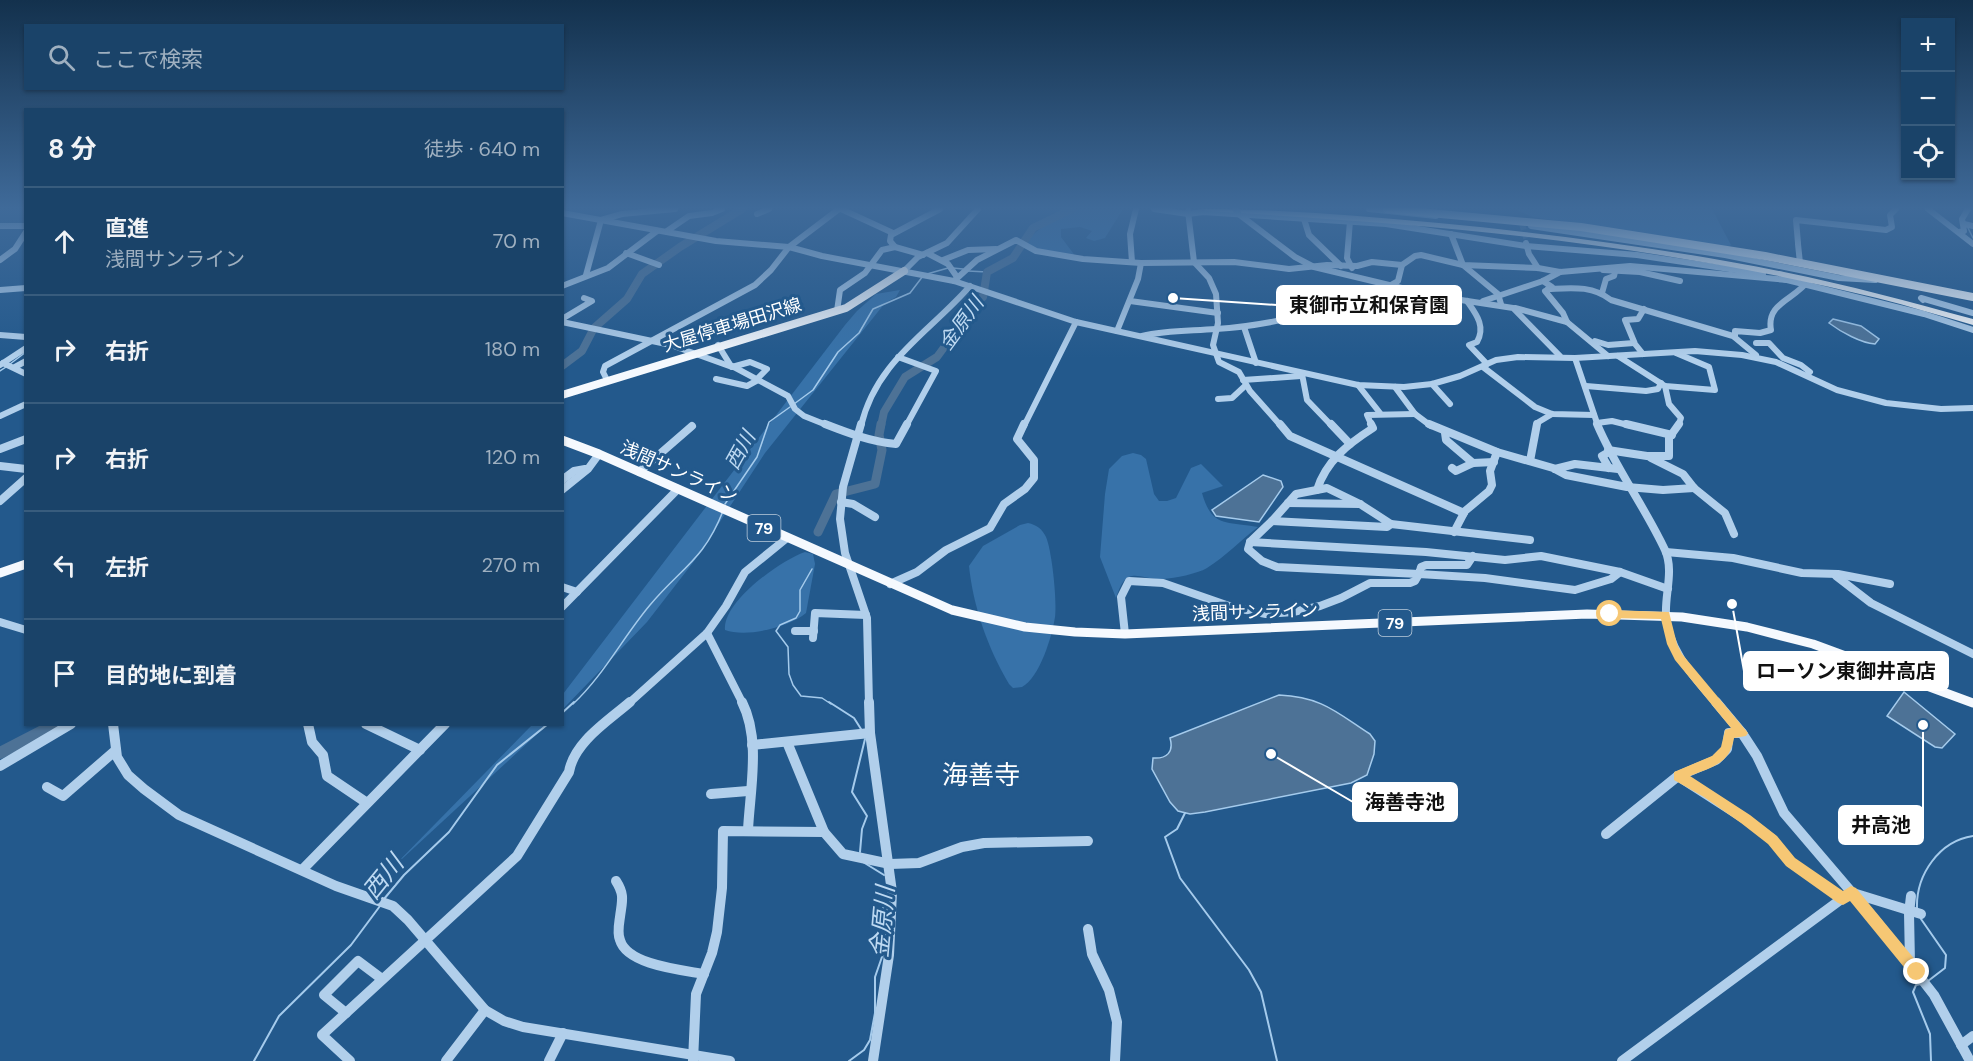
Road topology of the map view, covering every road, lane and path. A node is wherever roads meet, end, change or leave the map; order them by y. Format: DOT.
graph roads {
  1 [pos="590,259"];
  2 [pos="620,259"];
  3 [pos="640,259"];
  4 [pos="780,259"];
  5 [pos="839,259"];
  6 [pos="877,259"];
  7 [pos="917,259"];
  8 [pos="939,259"];
  9 [pos="946,259"];
  10 [pos="983,259"];
  11 [pos="1080,259"];
  12 [pos="1132,259"];
  13 [pos="1194,259"];
  14 [pos="1298,259"];
  15 [pos="1333,259"];
  16 [pos="1347,259"];
  17 [pos="1411,259"];
  18 [pos="1435,259"];
  19 [pos="1460,259"];
  20 [pos="1532,259"];
  21 [pos="1658,259"];
  22 [pos="1698,259"];
  23 [pos="1716,259"];
  24 [pos="1742,259"];
  25 [pos="1773,259"];
  26 [pos="1800,259"];
  27 [pos="943,260"];
  28 [pos="1132,262"];
  29 [pos="1194,262"];
  30 [pos="1141,263"];
  31 [pos="1800,263"];
  32 [pos="658,264"];
  33 [pos="1402,265"];
  34 [pos="1463,265"];
  35 [pos="872,266"];
  36 [pos="1341,266"];
  37 [pos="1350,266"];
  38 [pos="1314,267"];
  39 [pos="1538,268"];
  40 [pos="1592,269"];
  41 [pos="903,271"];
  42 [pos="1560,272"];
  43 [pos="1615,272"];
  44 [pos="586,275"];
  45 [pos="1360,278"];
  46 [pos="955,279"];
  47 [pos="1788,280"];
  48 [pos="1882,280"];
  49 [pos="1543,281"];
  50 [pos="1680,281"];
  51 [pos="1807,282"];
  52 [pos="564,285"];
  53 [pos="970,286"];
  54 [pos="1391,287"];
  55 [pos="24,288"];
  56 [pos="1548,289"];
  57 [pos="0,290"];
  58 [pos="1602,293"];
  59 [pos="1498,294"];
  60 [pos="1428,295"];
  61 [pos="1973,297"];
  62 [pos="584,298"];
  63 [pos="1923,300"];
  64 [pos="1130,301"];
  65 [pos="1467,302"];
  66 [pos="1481,302"];
  67 [pos="1501,304"];
  68 [pos="1514,308"];
  69 [pos="1644,309"];
  70 [pos="837,311"];
  71 [pos="1218,313"];
  72 [pos="1973,313"];
  73 [pos="564,320"];
  74 [pos="1973,320"];
  75 [pos="564,321"];
  76 [pos="1076,321"];
  77 [pos="1567,322"];
  78 [pos="1244,327"];
  79 [pos="1217,329"];
  80 [pos="1973,330"];
  81 [pos="1117,331"];
  82 [pos="0,335"];
  83 [pos="1141,336"];
  84 [pos="1735,337"];
  85 [pos="24,338"];
  86 [pos="1587,338"];
  87 [pos="651,342"];
  88 [pos="1634,343"];
  89 [pos="1756,343"];
  90 [pos="718,345"];
  91 [pos="1600,348"];
  92 [pos="24,349"];
  93 [pos="696,352"];
  94 [pos="1674,352"];
  95 [pos="1214,353"];
  96 [pos="1643,354"];
  97 [pos="1560,356"];
  98 [pos="1608,356"];
  99 [pos="1618,356"];
  100 [pos="898,357"];
  101 [pos="1758,357"];
  102 [pos="1575,358"];
  103 [pos="24,362"];
  104 [pos="1256,363"];
  105 [pos="2,364"];
  106 [pos="1485,365"];
  107 [pos="15,367"];
  108 [pos="732,367"];
  109 [pos="24,373"];
  110 [pos="1807,374"];
  111 [pos="1301,375"];
  112 [pos="716,379"];
  113 [pos="758,379"];
  114 [pos="607,380"];
  115 [pos="1244,383"];
  116 [pos="1432,384"];
  117 [pos="1358,385"];
  118 [pos="1663,385"];
  119 [pos="1586,386"];
  120 [pos="1395,387"];
  121 [pos="564,394"];
  122 [pos="1218,399"];
  123 [pos="1450,404"];
  124 [pos="24,405"];
  125 [pos="1973,408"];
  126 [pos="1380,413"];
  127 [pos="1415,414"];
  128 [pos="1552,414"];
  129 [pos="1594,415"];
  130 [pos="0,416"];
  131 [pos="1597,423"];
  132 [pos="692,426"];
  133 [pos="1445,433"];
  134 [pos="1672,435"];
  135 [pos="858,436"];
  136 [pos="24,440"];
  137 [pos="564,441"];
  138 [pos="1350,444"];
  139 [pos="0,449"];
  140 [pos="1609,451"];
  141 [pos="1497,452"];
  142 [pos="599,454"];
  143 [pos="1337,456"];
  144 [pos="1647,456"];
  145 [pos="1530,461"];
  146 [pos="1494,462"];
  147 [pos="1473,463"];
  148 [pos="0,466"];
  149 [pos="1452,468"];
  150 [pos="1609,468"];
  151 [pos="24,469"];
  152 [pos="588,469"];
  153 [pos="1555,469"];
  154 [pos="1618,469"];
  155 [pos="639,472"];
  156 [pos="564,478"];
  157 [pos="24,479"];
  158 [pos="1627,487"];
  159 [pos="564,488"];
  160 [pos="1694,488"];
  161 [pos="678,489"];
  162 [pos="1317,490"];
  163 [pos="841,495"];
  164 [pos="0,501"];
  165 [pos="1288,503"];
  166 [pos="1360,504"];
  167 [pos="1464,513"];
  168 [pos="875,517"];
  169 [pos="1272,521"];
  170 [pos="1391,524"];
  171 [pos="1454,532"];
  172 [pos="1734,534"];
  173 [pos="787,538"];
  174 [pos="1530,540"];
  175 [pos="1250,542"];
  176 [pos="1666,552"];
  177 [pos="1473,556"];
  178 [pos="24,565"];
  179 [pos="849,566"];
  180 [pos="1620,572"];
  181 [pos="0,573"];
  182 [pos="1419,574"];
  183 [pos="1836,576"];
  184 [pos="890,584"];
  185 [pos="1890,584"];
  186 [pos="564,588"];
  187 [pos="1668,589"];
  188 [pos="577,592"];
  189 [pos="564,605"];
  190 [pos="866,615"];
  191 [pos="1666,615"];
  192 [pos="0,622"];
  193 [pos="24,629"];
  194 [pos="795,631"];
  195 [pos="706,633"];
  196 [pos="1125,634"];
  197 [pos="1973,654"];
  198 [pos="1973,703"];
  199 [pos="68,726"];
  200 [pos="114,726"];
  201 [pos="308,726"];
  202 [pos="370,726"];
  203 [pos="443,726"];
  204 [pos="870,733"];
  205 [pos="1742,733"];
  206 [pos="787,742"];
  207 [pos="752,745"];
  208 [pos="116,750"];
  209 [pos="420,750"];
  210 [pos="0,766"];
  211 [pos="1678,776"];
  212 [pos="48,787"];
  213 [pos="748,791"];
  214 [pos="711,794"];
  215 [pos="367,803"];
  216 [pos="747,830"];
  217 [pos="824,832"];
  218 [pos="1606,834"];
  219 [pos="1088,841"];
  220 [pos="890,864"];
  221 [pos="302,870"];
  222 [pos="616,881"];
  223 [pos="1847,895"];
  224 [pos="1911,896"];
  225 [pos="1907,910"];
  226 [pos="1921,914"];
  227 [pos="1088,929"];
  228 [pos="423,940"];
  229 [pos="1910,963"];
  230 [pos="704,974"];
  231 [pos="382,979"];
  232 [pos="485,1010"];
  233 [pos="346,1013"];
  234 [pos="562,1033"];
  235 [pos="1973,1036"];
  236 [pos="1961,1045"];
  237 [pos="693,1058"];
  238 [pos="350,1061"];
  239 [pos="446,1061"];
  240 [pos="549,1061"];
  241 [pos="730,1061"];
  242 [pos="873,1061"];
  243 [pos="1115,1061"];
  244 [pos="1622,1061"];
  245 [pos="1970,1061"];
  1 -- 44 [label="street"];
  2 -- 44 [label="street"];
  3 -- 32 [label="street"];
  4 -- 87 [label="street"];
  5 -- 35 [label="street"];
  6 -- 35 [label="street"];
  7 -- 41 [label="street"];
  8 -- 27 [label="street"];
  9 -- 27 [label="street"];
  10 -- 46 [label="street"];
  11 -- 28 [label="street"];
  12 -- 28 [label="street"];
  13 -- 29 [label="street"];
  14 -- 38 [label="street"];
  15 -- 36 [label="street"];
  16 -- 37 [label="street"];
  17 -- 33 [label="street"];
  18 -- 34 [label="street"];
  19 -- 34 [label="street"];
  20 -- 39 [label="street"];
  21 -- 47 [label="street"];
  22 -- 74 [label="highway"];
  23 -- 74 [label="highway"];
  24 -- 48 [label="street"];
  25 -- 31 [label="main road"];
  26 -- 31 [label="street"];
  27 -- 46 [label="street"];
  28 -- 30 [label="street"];
  29 -- 30 [label="street"];
  29 -- 38 [label="street"];
  29 -- 71 [label="street"];
  30 -- 64 [label="street"];
  31 -- 48 [label="main road"];
  33 -- 37 [label="street"];
  33 -- 54 [label="street"];
  34 -- 39 [label="street"];
  34 -- 59 [label="street"];
  35 -- 41 [label="street"];
  35 -- 70 [label="street"];
  36 -- 37 [label="street"];
  36 -- 38 [label="street"];
  37 -- 45 [label="street"];
  38 -- 45 [label="street"];
  39 -- 42 [label="street"];
  40 -- 42 [label="street"];
  40 -- 43 [label="street"];
  40 -- 47 [label="street"];
  41 -- 46 [label="street"];
  41 -- 70 [label="main road, 大屋停車場田沢線"];
  42 -- 49 [label="street"];
  43 -- 50 [label="street"];
  43 -- 58 [label="street"];
  44 -- 52 [label="street"];
  45 -- 54 [label="street"];
  46 -- 53 [label="street"];
  47 -- 51 [label="street"];
  48 -- 61 [label="main road"];
  49 -- 56 [label="street"];
  49 -- 59 [label="street"];
  51 -- 80 [label="street"];
  51 -- 84 [label="street"];
  53 -- 76 [label="street"];
  53 -- 100 [label="street"];
  54 -- 60 [label="street"];
  54 -- 60 [label="street"];
  54 -- 78 [label="street"];
  55 -- 57 [label="street"];
  56 -- 58 [label="street"];
  56 -- 77 [label="street"];
  58 -- 69 [label="street"];
  59 -- 66 [label="street"];
  59 -- 67 [label="street"];
  60 -- 65 [label="street"];
  62 -- 73 [label="street"];
  63 -- 72 [label="street"];
  64 -- 71 [label="street"];
  64 -- 81 [label="street"];
  65 -- 66 [label="street"];
  65 -- 106 [label="street"];
  66 -- 67 [label="street"];
  67 -- 68 [label="street"];
  68 -- 77 [label="street"];
  68 -- 97 [label="street"];
  69 -- 84 [label="street"];
  69 -- 88 [label="street"];
  70 -- 90 [label="main road, 大屋停車場田沢線"];
  71 -- 79 [label="street"];
  75 -- 87 [label="street"];
  76 -- 81 [label="street"];
  76 -- 184 [label="street"];
  77 -- 86 [label="street"];
  78 -- 79 [label="street"];
  78 -- 104 [label="street"];
  79 -- 83 [label="street"];
  79 -- 95 [label="street"];
  81 -- 83 [label="street"];
  82 -- 85 [label="street"];
  83 -- 95 [label="street"];
  84 -- 101 [label="street"];
  86 -- 88 [label="street"];
  86 -- 91 [label="street"];
  87 -- 93 [label="street"];
  87 -- 114 [label="street"];
  88 -- 96 [label="street"];
  89 -- 110 [label="street"];
  90 -- 93 [label="main road, 大屋停車場田沢線"];
  90 -- 108 [label="street"];
  91 -- 98 [label="street"];
  91 -- 102 [label="street"];
  92 -- 105 [label="street"];
  93 -- 108 [label="street"];
  93 -- 114 [label="main road, 大屋停車場田沢線"];
  94 -- 96 [label="street"];
  94 -- 101 [label="street"];
  94 -- 118 [label="street"];
  95 -- 104 [label="street"];
  95 -- 115 [label="street"];
  96 -- 99 [label="street"];
  97 -- 102 [label="street"];
  97 -- 106 [label="street"];
  98 -- 99 [label="street"];
  98 -- 102 [label="street"];
  99 -- 118 [label="street"];
  100 -- 135 [label="street"];
  100 -- 135 [label="street"];
  101 -- 110 [label="street"];
  102 -- 119 [label="street"];
  103 -- 107 [label="street"];
  104 -- 111 [label="street"];
  105 -- 107 [label="street"];
  106 -- 116 [label="street"];
  106 -- 128 [label="street"];
  107 -- 109 [label="street"];
  108 -- 113 [label="street"];
  108 -- 113 [label="street"];
  110 -- 125 [label="street"];
  111 -- 115 [label="street"];
  111 -- 117 [label="street"];
  111 -- 138 [label="street"];
  112 -- 113 [label="street"];
  113 -- 135 [label="street"];
  114 -- 121 [label="main road, 大屋停車場田沢線"];
  115 -- 122 [label="street"];
  115 -- 143 [label="street"];
  116 -- 120 [label="street"];
  116 -- 123 [label="street"];
  117 -- 120 [label="street"];
  117 -- 126 [label="street"];
  118 -- 119 [label="street"];
  118 -- 134 [label="street"];
  119 -- 129 [label="street"];
  120 -- 127 [label="street"];
  124 -- 130 [label="street"];
  126 -- 127 [label="street"];
  126 -- 138 [label="street"];
  127 -- 133 [label="street"];
  128 -- 129 [label="street"];
  128 -- 145 [label="street"];
  129 -- 131 [label="street"];
  131 -- 134 [label="street"];
  131 -- 140 [label="street"];
  132 -- 155 [label="street"];
  133 -- 141 [label="street"];
  133 -- 147 [label="street"];
  134 -- 144 [label="street"];
  135 -- 163 [label="street"];
  136 -- 139 [label="street"];
  137 -- 142 [label="main road, 浅間サンライン / 79"];
  138 -- 143 [label="street"];
  140 -- 144 [label="street"];
  140 -- 150 [label="street"];
  140 -- 154 [label="street"];
  141 -- 145 [label="street"];
  141 -- 146 [label="street"];
  142 -- 152 [label="street"];
  142 -- 155 [label="main road, 浅間サンライン / 79"];
  143 -- 162 [label="street"];
  143 -- 167 [label="street"];
  144 -- 160 [label="street"];
  145 -- 153 [label="street"];
  146 -- 147 [label="street"];
  146 -- 167 [label="street"];
  147 -- 149 [label="street"];
  148 -- 151 [label="street"];
  150 -- 153 [label="street"];
  150 -- 154 [label="street"];
  152 -- 156 [label="street"];
  152 -- 159 [label="street"];
  153 -- 158 [label="street"];
  154 -- 158 [label="street"];
  155 -- 161 [label="main road, 浅間サンライン / 79"];
  157 -- 164 [label="street"];
  158 -- 160 [label="street"];
  158 -- 176 [label="street"];
  160 -- 172 [label="street"];
  161 -- 173 [label="main road, 浅間サンライン / 79"];
  161 -- 188 [label="street"];
  162 -- 165 [label="street"];
  162 -- 166 [label="street"];
  163 -- 168 [label="street"];
  163 -- 179 [label="street"];
  165 -- 166 [label="street"];
  165 -- 169 [label="street"];
  166 -- 170 [label="street"];
  167 -- 171 [label="street"];
  169 -- 170 [label="street"];
  169 -- 175 [label="street"];
  170 -- 171 [label="street"];
  171 -- 174 [label="street"];
  173 -- 179 [label="main road, 浅間サンライン / 79"];
  173 -- 195 [label="street"];
  175 -- 177 [label="street"];
  175 -- 182 [label="street"];
  176 -- 183 [label="street"];
  176 -- 187 [label="street"];
  177 -- 180 [label="street"];
  177 -- 182 [label="street"];
  178 -- 181 [label="main road"];
  179 -- 184 [label="main road, 浅間サンライン / 79"];
  179 -- 190 [label="street"];
  180 -- 182 [label="street"];
  180 -- 187 [label="street"];
  182 -- 196 [label="street"];
  183 -- 185 [label="street"];
  183 -- 197 [label="street"];
  184 -- 196 [label="main road, 浅間サンライン / 79"];
  186 -- 188 [label="street"];
  187 -- 191 [label="street"];
  188 -- 189 [label="street"];
  190 -- 194 [label="street"];
  190 -- 204 [label="street"];
  191 -- 196 [label="main road, 浅間サンライン / 79"];
  191 -- 198 [label="main road, 浅間サンライン / 79"];
  191 -- 205 [label="street"];
  192 -- 193 [label="street"];
  195 -- 207 [label="street"];
  195 -- 228 [label="street"];
  199 -- 210 [label="street"];
  200 -- 208 [label="street"];
  201 -- 215 [label="street"];
  202 -- 209 [label="street"];
  203 -- 209 [label="street"];
  204 -- 206 [label="street"];
  204 -- 220 [label="street"];
  205 -- 211 [label="street"];
  205 -- 223 [label="street"];
  206 -- 207 [label="street"];
  206 -- 217 [label="street"];
  207 -- 213 [label="street"];
  208 -- 212 [label="street"];
  208 -- 221 [label="street"];
  209 -- 215 [label="street"];
  211 -- 218 [label="street"];
  211 -- 223 [label="street"];
  213 -- 214 [label="street"];
  213 -- 216 [label="street"];
  215 -- 221 [label="street"];
  216 -- 217 [label="street"];
  216 -- 230 [label="street"];
  217 -- 220 [label="street"];
  219 -- 220 [label="street"];
  220 -- 242 [label="street"];
  221 -- 228 [label="street"];
  222 -- 230 [label="street"];
  223 -- 225 [label="street"];
  223 -- 229 [label="street"];
  223 -- 244 [label="street"];
  224 -- 225 [label="street"];
  225 -- 226 [label="street"];
  225 -- 229 [label="street"];
  227 -- 243 [label="street"];
  228 -- 231 [label="street"];
  228 -- 232 [label="street"];
  229 -- 236 [label="street"];
  230 -- 237 [label="street"];
  231 -- 233 [label="street"];
  231 -- 233 [label="street"];
  232 -- 234 [label="street"];
  232 -- 239 [label="street"];
  233 -- 238 [label="street"];
  234 -- 237 [label="street"];
  234 -- 240 [label="street"];
  235 -- 236 [label="street"];
  236 -- 245 [label="street"];
  237 -- 241 [label="street"];
}
